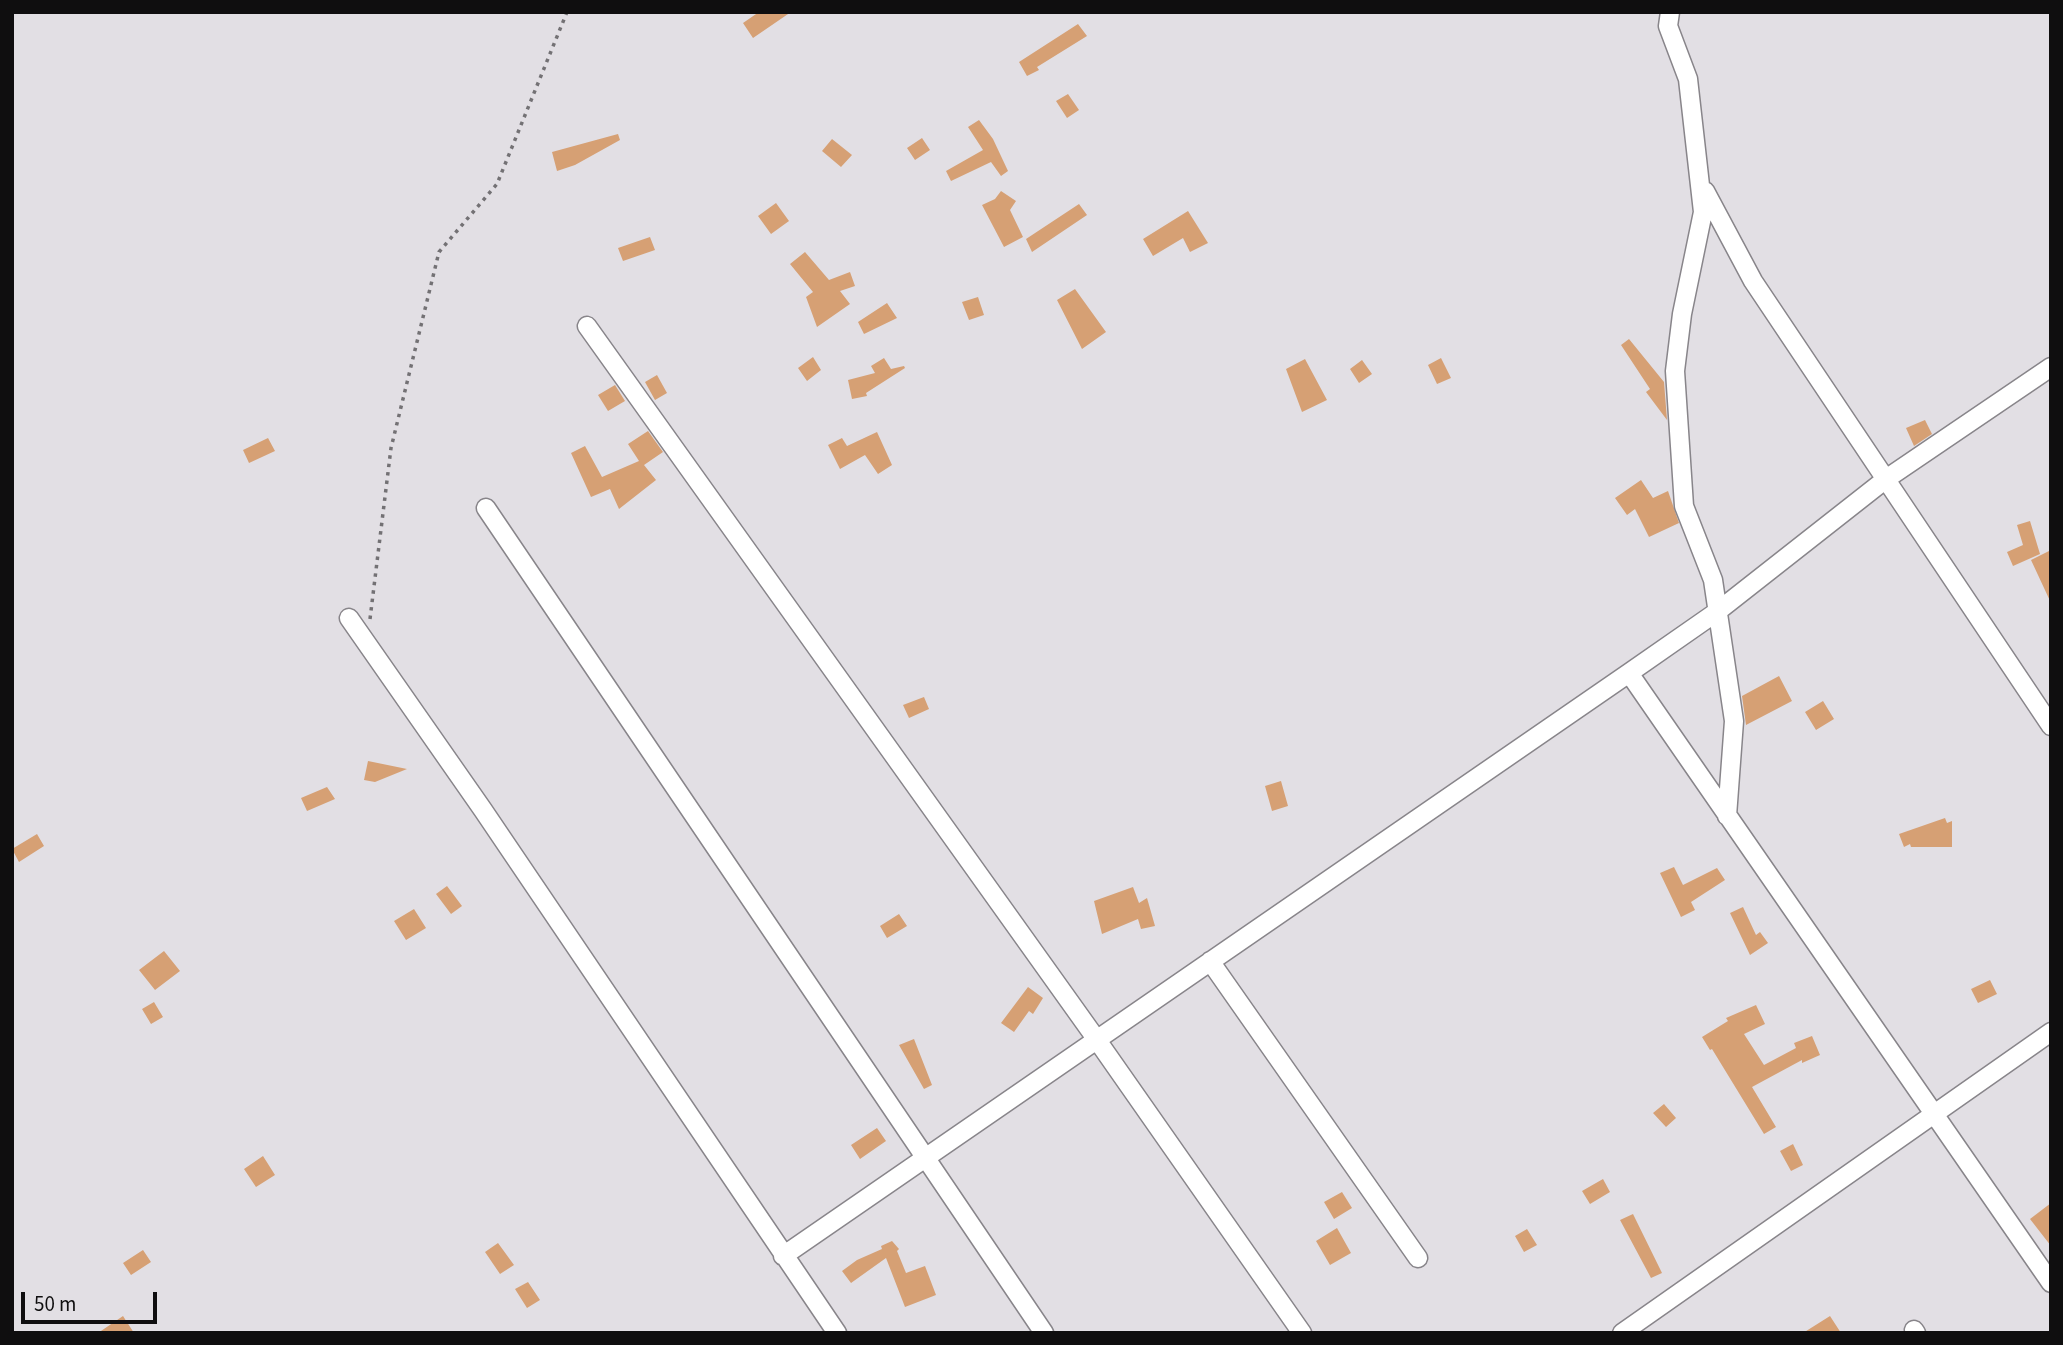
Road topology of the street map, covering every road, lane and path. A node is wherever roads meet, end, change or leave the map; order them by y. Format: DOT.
graph roads {
  1 [pos="567,12"];
  2 [pos="1670,12"];
  3 [pos="1699,181"];
  4 [pos="587,326"];
  5 [pos="2051,367"];
  6 [pos="1886,479"];
  7 [pos="486,508"];
  8 [pos="1718,611"];
  9 [pos="349,618"];
  10 [pos="368,645"];
  11 [pos="1629,674"];
  12 [pos="2051,726"];
  13 [pos="1727,816"];
  14 [pos="1210,961"];
  15 [pos="2051,1032"];
  16 [pos="1097,1040"];
  17 [pos="1933,1115"];
  18 [pos="924,1159"];
  19 [pos="783,1256"];
  20 [pos="1418,1258"];
  21 [pos="2051,1283"];
  22 [pos="837,1333"];
  23 [pos="1044,1333"];
  24 [pos="1302,1333"];
  25 [pos="1622,1333"];
  1 -- 10 [label="path"];
  2 -- 3 [label="street"];
  3 -- 6 [label="street"];
  3 -- 8 [label="street"];
  4 -- 16 [label="street"];
  5 -- 6 [label="street"];
  6 -- 8 [label="street"];
  6 -- 12 [label="street"];
  7 -- 18 [label="street"];
  8 -- 11 [label="street"];
  8 -- 13 [label="street"];
  9 -- 10 [label="street"];
  10 -- 19 [label="street"];
  11 -- 13 [label="street"];
  11 -- 14 [label="street"];
  13 -- 17 [label="street"];
  14 -- 16 [label="street"];
  14 -- 20 [label="street"];
  15 -- 17 [label="street"];
  16 -- 18 [label="street"];
  16 -- 24 [label="street"];
  17 -- 21 [label="street"];
  17 -- 25 [label="street"];
  18 -- 19 [label="street"];
  18 -- 23 [label="street"];
  19 -- 22 [label="street"];
}
